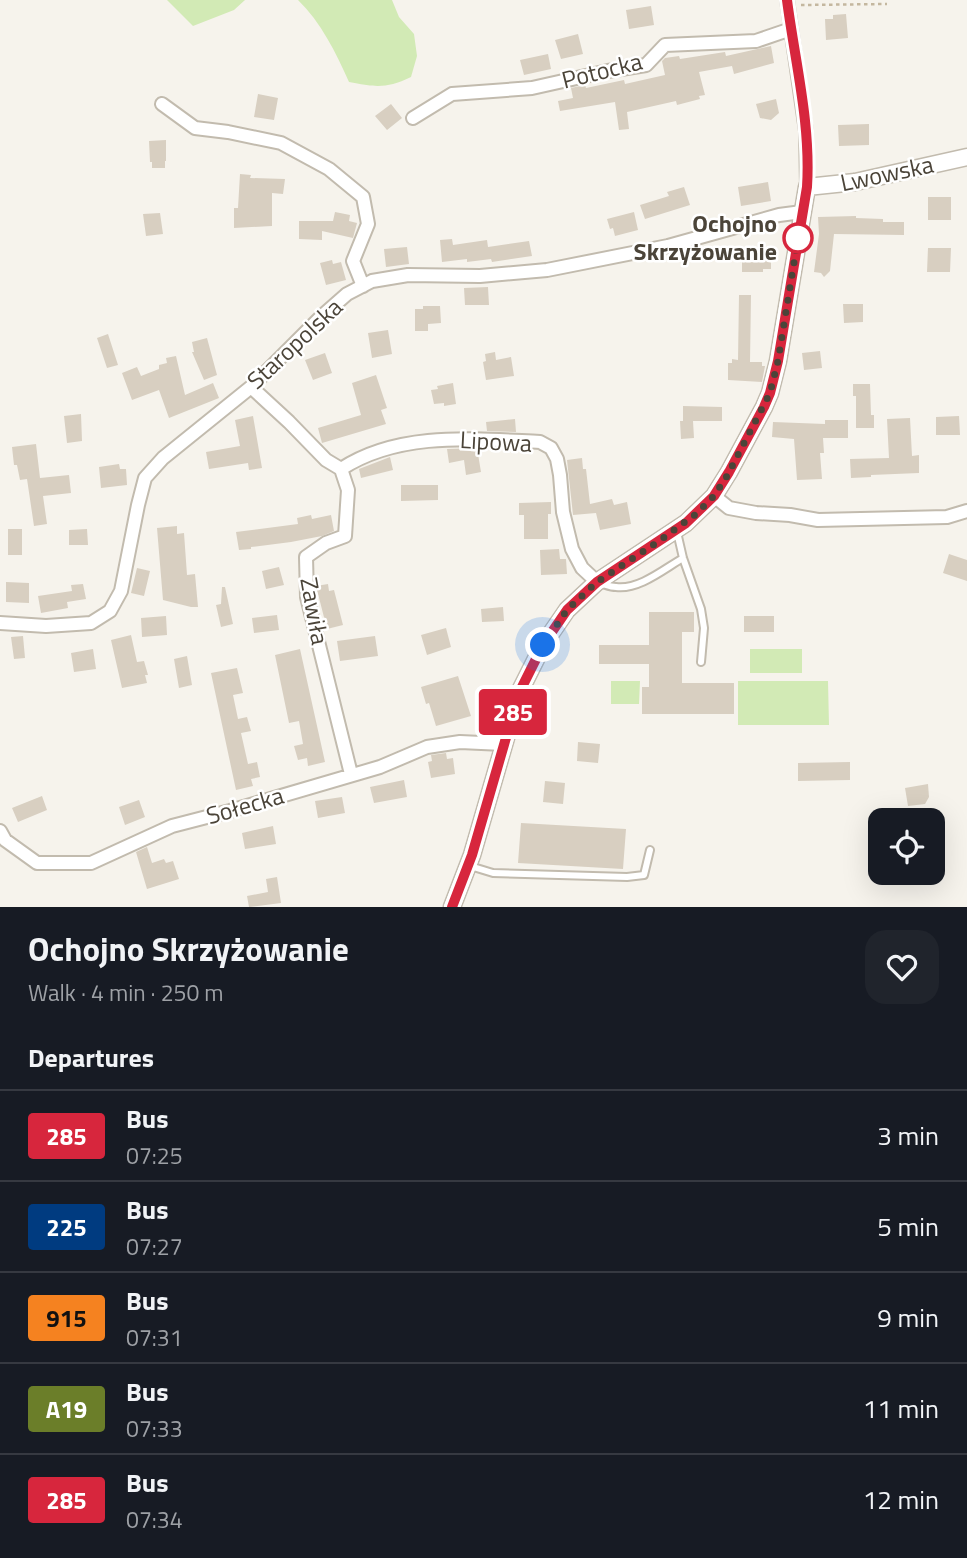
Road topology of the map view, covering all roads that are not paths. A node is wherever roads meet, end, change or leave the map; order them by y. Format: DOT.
graph roads {
  1 [pos="787,3"];
  2 [pos="791,29"];
  3 [pos="162,104"];
  4 [pos="413,118"];
  5 [pos="967,157"];
  6 [pos="807,187"];
  7 [pos="802,212"];
  8 [pos="363,286"];
  9 [pos="251,387"];
  10 [pos="341,470"];
  11 [pos="714,496"];
  12 [pos="967,511"];
  13 [pos="677,529"];
  14 [pos="683,558"];
  15 [pos="597,582"];
  16 [pos="0,624"];
  17 [pos="701,662"];
  18 [pos="503,744"];
  19 [pos="351,774"];
  20 [pos="0,831"];
  21 [pos="650,850"];
  22 [pos="468,866"];
  23 [pos="452,907"];
  1 -- 2 [label="street"];
  2 -- 4 [label="street, Potocka"];
  2 -- 6 [label="street"];
  3 -- 8 [label="street"];
  5 -- 6 [label="street, Lwowska"];
  6 -- 7 [label="street"];
  7 -- 8 [label="street, Staropolska"];
  7 -- 11 [label="street"];
  8 -- 9 [label="street, Staropolska"];
  9 -- 10 [label="street"];
  9 -- 16 [label="street, Staropolska"];
  10 -- 15 [label="street, Lipowa"];
  10 -- 19 [label="street, Zawiła"];
  11 -- 12 [label="street"];
  11 -- 13 [label="street"];
  13 -- 14 [label="lane"];
  13 -- 15 [label="street"];
  14 -- 15 [label="lane"];
  14 -- 17 [label="lane"];
  15 -- 18 [label="street"];
  18 -- 19 [label="street, Sołecka"];
  18 -- 22 [label="street"];
  19 -- 20 [label="street, Sołecka"];
  21 -- 22 [label="lane"];
  22 -- 23 [label="street"];
}
